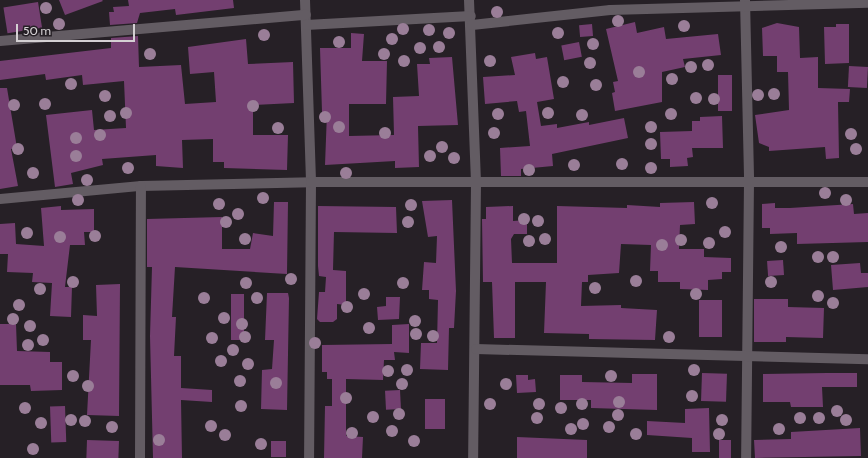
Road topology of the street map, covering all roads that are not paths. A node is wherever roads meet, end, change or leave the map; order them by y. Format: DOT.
graph roads {
  1 [pos="306,0"];
  2 [pos="469,0"];
  3 [pos="745,2"];
  4 [pos="868,2"];
  5 [pos="306,20"];
  6 [pos="471,21"];
  7 [pos="0,41"];
  8 [pos="311,182"];
  9 [pos="749,182"];
  10 [pos="868,182"];
  11 [pos="476,183"];
  12 [pos="141,186"];
  13 [pos="0,199"];
  14 [pos="476,349"];
  15 [pos="747,358"];
  16 [pos="868,359"];
  17 [pos="140,458"];
  18 [pos="309,458"];
  19 [pos="473,458"];
  20 [pos="746,458"];
  1 -- 5 [label="street"];
  2 -- 6 [label="street"];
  3 -- 4 [label="street"];
  3 -- 6 [label="street"];
  3 -- 9 [label="street"];
  5 -- 6 [label="street"];
  5 -- 7 [label="street"];
  5 -- 8 [label="street"];
  6 -- 11 [label="street"];
  8 -- 11 [label="street"];
  8 -- 12 [label="street"];
  8 -- 18 [label="street"];
  9 -- 10 [label="street"];
  9 -- 11 [label="street"];
  9 -- 15 [label="street"];
  11 -- 14 [label="street"];
  12 -- 13 [label="street"];
  12 -- 17 [label="street"];
  14 -- 15 [label="street"];
  14 -- 19 [label="street"];
  15 -- 16 [label="street"];
  15 -- 20 [label="street"];
}
